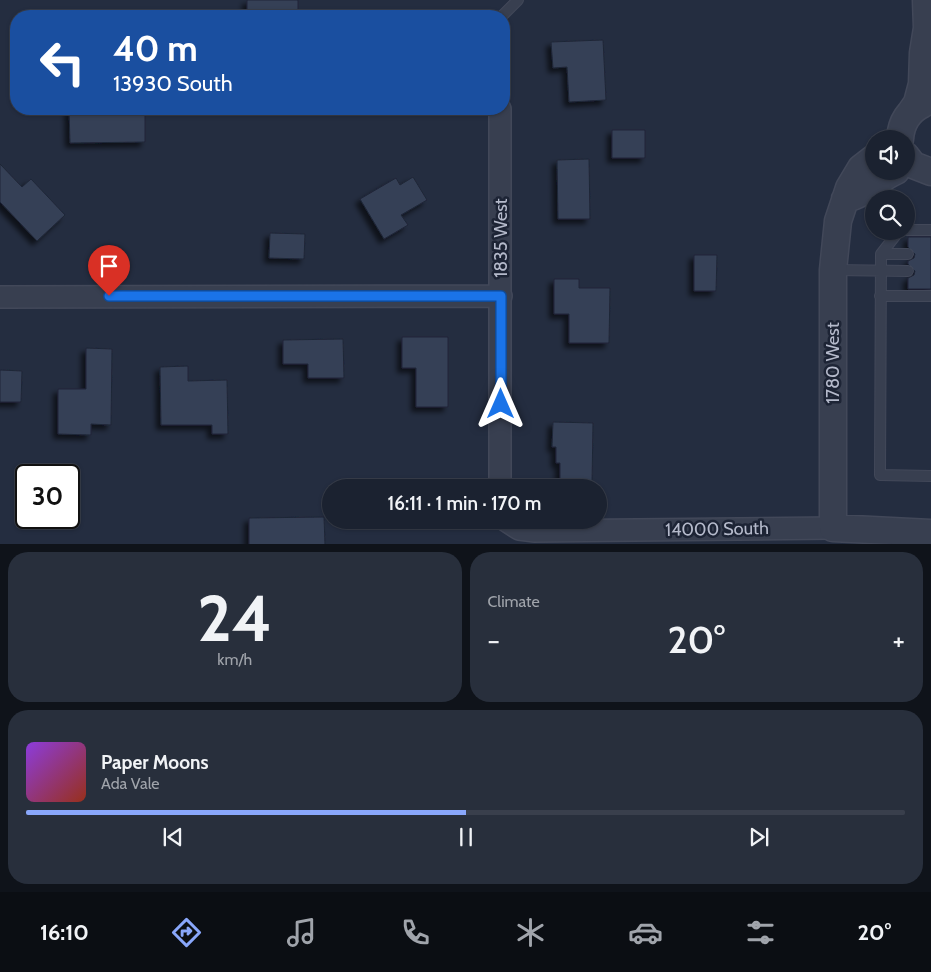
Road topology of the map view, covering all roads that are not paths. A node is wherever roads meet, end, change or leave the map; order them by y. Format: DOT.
graph roads {
  1 [pos="518,0"];
  2 [pos="926,0"];
  3 [pos="508,10"];
  4 [pos="929,33"];
  5 [pos="500,115"];
  6 [pos="907,124"];
  7 [pos="865,165"];
  8 [pos="880,180"];
  9 [pos="845,200"];
  10 [pos="915,230"];
  11 [pos="931,230"];
  12 [pos="892,240"];
  13 [pos="880,254"];
  14 [pos="908,254"];
  15 [pos="833,270"];
  16 [pos="879,271"];
  17 [pos="908,271"];
  18 [pos="501,296"];
  19 [pos="880,296"];
  20 [pos="931,296"];
  21 [pos="0,297"];
  22 [pos="931,476"];
  23 [pos="500,479"];
  24 [pos="833,528"];
  25 [pos="519,529"];
  26 [pos="931,533"];
  1 -- 3 [label="lane"];
  2 -- 4 [label="street"];
  4 -- 6 [label="street"];
  5 -- 18 [label="street, 1835 West"];
  7 -- 9 [label="street, 1780 West"];
  8 -- 9 [label="street"];
  9 -- 15 [label="street, 1780 West"];
  10 -- 11 [label="lane"];
  12 -- 13 [label="lane"];
  13 -- 14 [label="lane"];
  13 -- 16 [label="lane"];
  15 -- 16 [label="lane"];
  15 -- 24 [label="street, 1780 West"];
  16 -- 17 [label="lane"];
  16 -- 19 [label="lane"];
  18 -- 21 [label="street"];
  18 -- 23 [label="street, 1835 West"];
  19 -- 20 [label="lane"];
  19 -- 22 [label="lane"];
  24 -- 25 [label="street, 14000 South"];
  24 -- 26 [label="street, 14000 South"];
}
